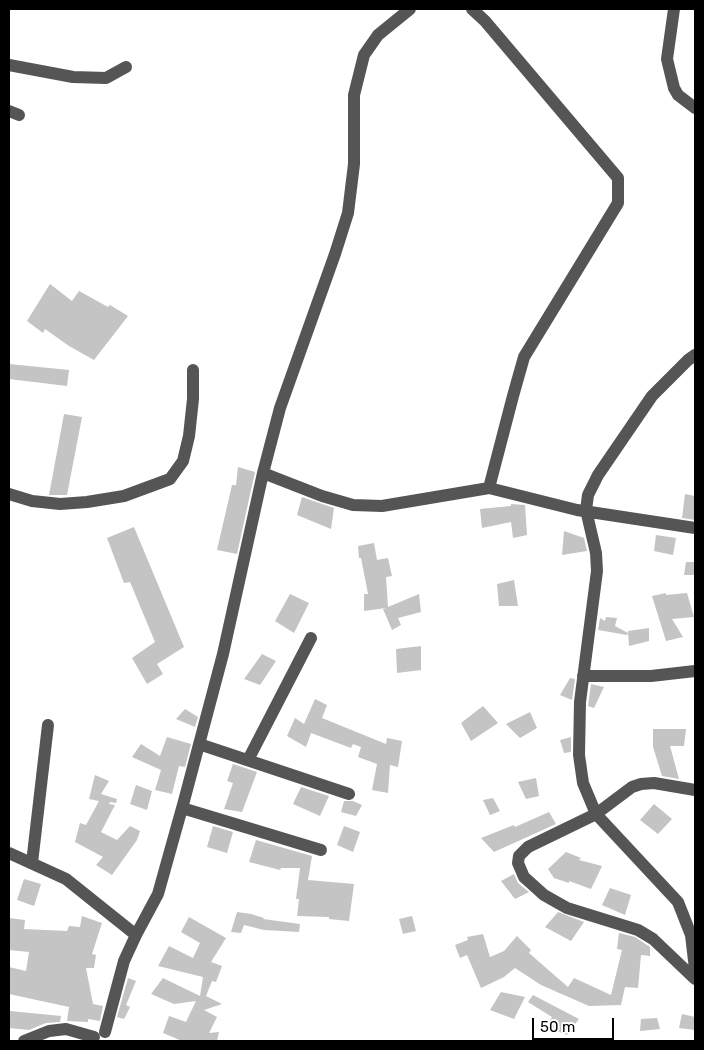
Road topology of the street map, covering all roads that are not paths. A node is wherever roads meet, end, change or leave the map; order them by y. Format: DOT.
graph roads {
  1 [pos="410,9"];
  2 [pos="472,9"];
  3 [pos="674,9"];
  4 [pos="9,65"];
  5 [pos="126,67"];
  6 [pos="695,108"];
  7 [pos="695,356"];
  8 [pos="193,370"];
  9 [pos="263,472"];
  10 [pos="489,488"];
  11 [pos="9,494"];
  12 [pos="586,510"];
  13 [pos="695,528"];
  14 [pos="311,638"];
  15 [pos="695,671"];
  16 [pos="583,676"];
  17 [pos="48,725"];
  18 [pos="199,744"];
  19 [pos="248,760"];
  20 [pos="695,790"];
  21 [pos="348,794"];
  22 [pos="182,808"];
  23 [pos="596,814"];
  24 [pos="321,850"];
  25 [pos="9,853"];
  26 [pos="32,863"];
  27 [pos="136,935"];
  28 [pos="695,968"];
  29 [pos="695,979"];
  30 [pos="101,1038"];
  31 [pos="24,1041"];
  1 -- 9 [label="street"];
  2 -- 10 [label="street"];
  3 -- 6 [label="street"];
  4 -- 5 [label="street"];
  7 -- 12 [label="street"];
  8 -- 11 [label="street"];
  9 -- 10 [label="street"];
  9 -- 18 [label="street"];
  10 -- 12 [label="street"];
  12 -- 13 [label="street"];
  12 -- 16 [label="street"];
  14 -- 19 [label="street"];
  15 -- 16 [label="street"];
  16 -- 23 [label="street"];
  17 -- 26 [label="street"];
  18 -- 19 [label="street"];
  18 -- 22 [label="street"];
  19 -- 21 [label="street"];
  20 -- 23 [label="street"];
  22 -- 24 [label="street"];
  22 -- 27 [label="street"];
  23 -- 28 [label="street"];
  23 -- 29 [label="street"];
  25 -- 26 [label="street"];
  26 -- 27 [label="street"];
  27 -- 30 [label="street"];
  30 -- 31 [label="street"];
}
